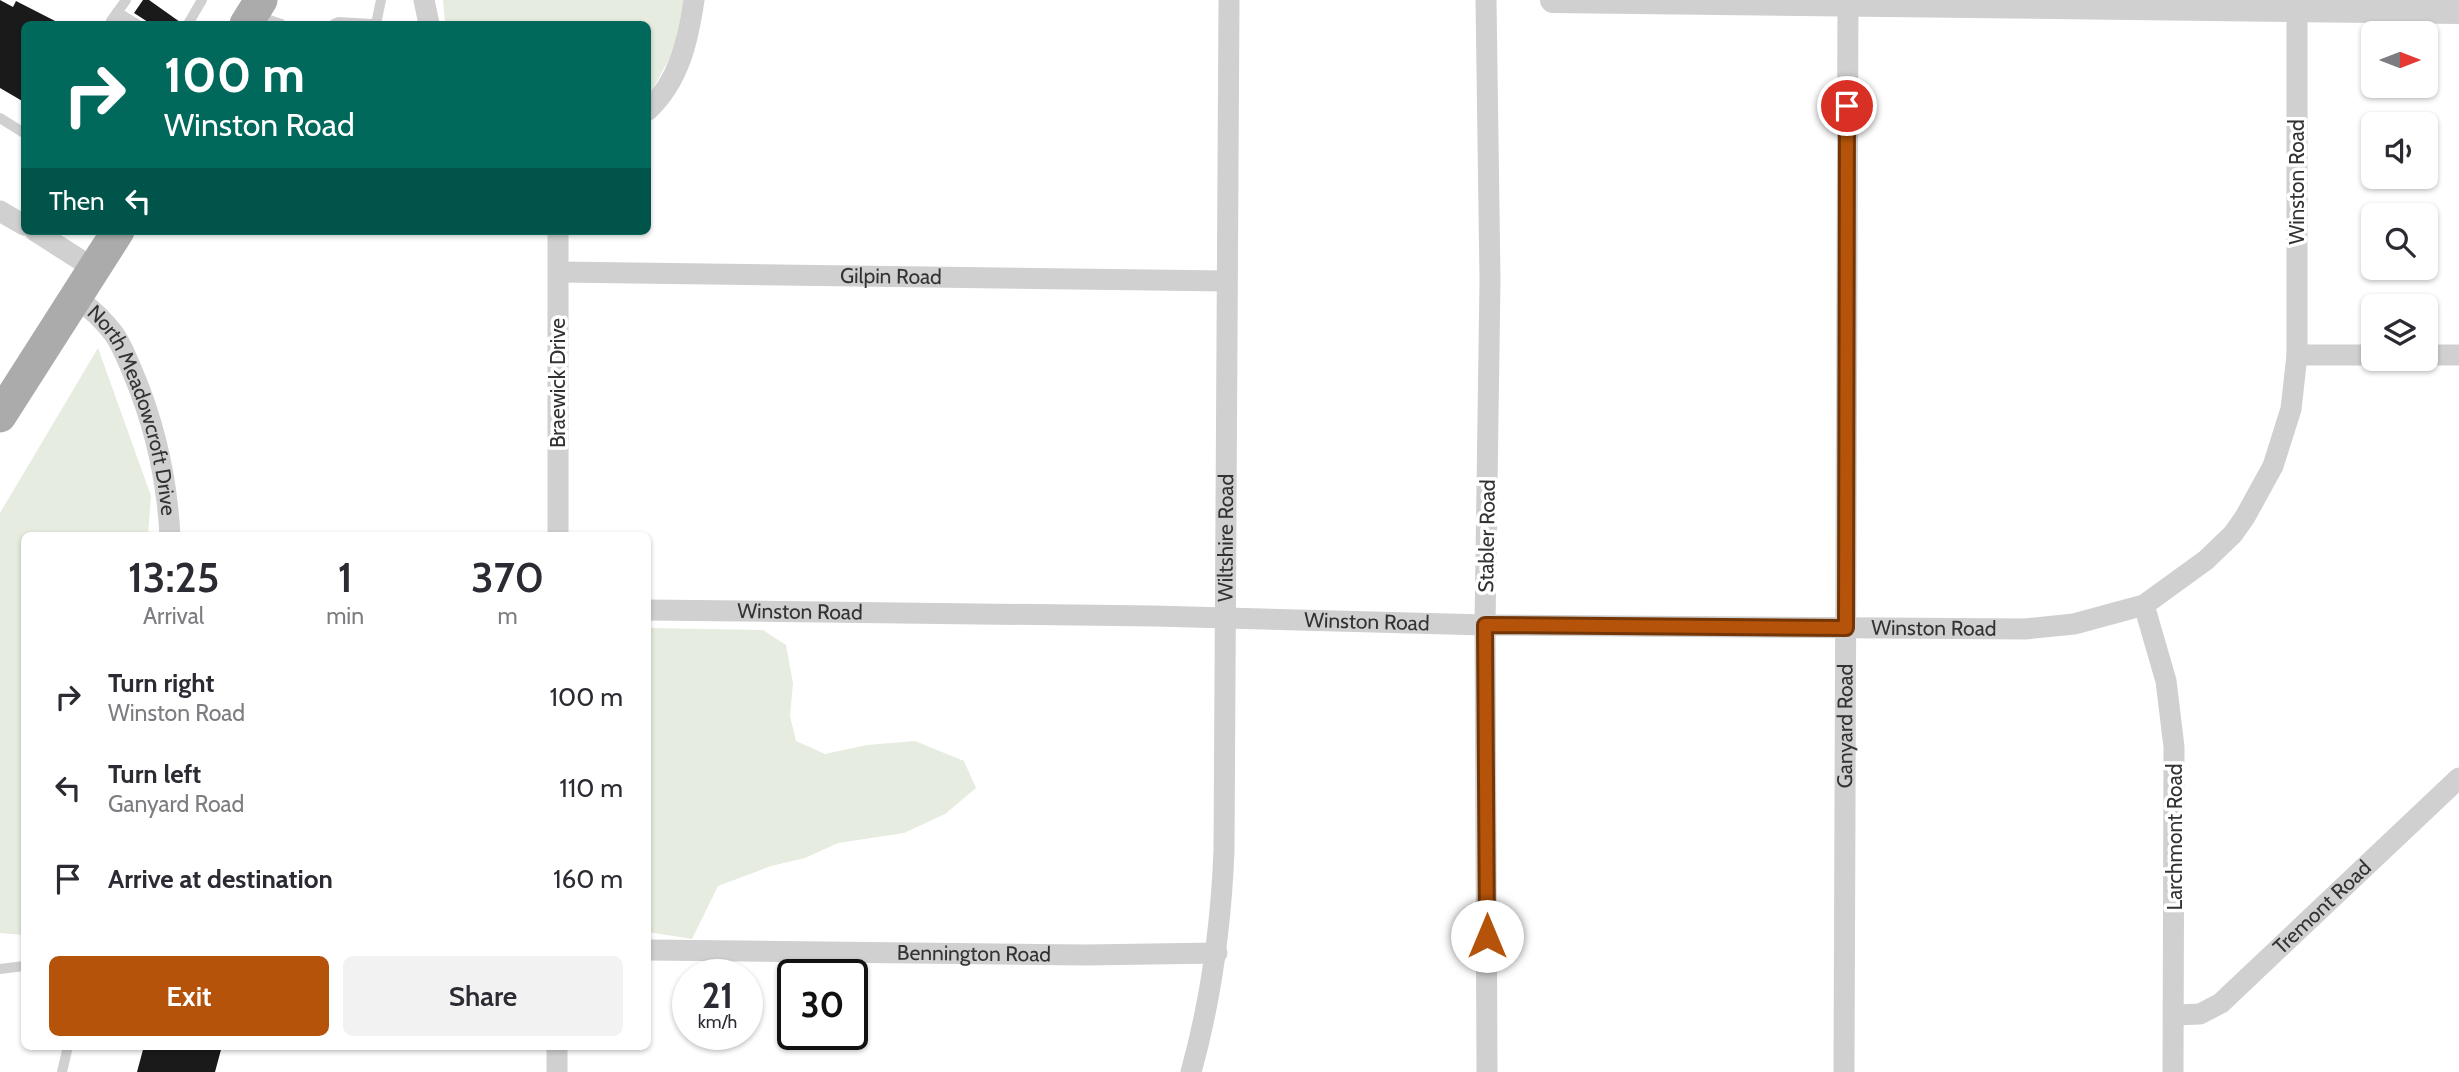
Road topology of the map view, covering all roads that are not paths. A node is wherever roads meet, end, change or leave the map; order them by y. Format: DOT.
graph roads {
  1 [pos="126,0"];
  2 [pos="202,0"];
  3 [pos="381,0"];
  4 [pos="424,0"];
  5 [pos="694,0"];
  6 [pos="1229,0"];
  7 [pos="1486,0"];
  8 [pos="1553,0"];
  9 [pos="1847,2"];
  10 [pos="2297,9"];
  11 [pos="2459,11"];
  12 [pos="117,12"];
  13 [pos="111,21"];
  14 [pos="132,21"];
  15 [pos="190,21"];
  16 [pos="375,21"];
  17 [pos="428,21"];
  18 [pos="651,106"];
  19 [pos="0,118"];
  20 [pos="21,131"];
  21 [pos="0,211"];
  22 [pos="21,223"];
  23 [pos="41,235"];
  24 [pos="115,235"];
  25 [pos="558,235"];
  26 [pos="93,268"];
  27 [pos="558,272"];
  28 [pos="1226,281"];
  29 [pos="75,296"];
  30 [pos="2297,355"];
  31 [pos="2361,355"];
  32 [pos="2438,355"];
  33 [pos="2459,355"];
  34 [pos="0,416"];
  35 [pos="170,532"];
  36 [pos="558,532"];
  37 [pos="2144,605"];
  38 [pos="651,610"];
  39 [pos="1225,619"];
  40 [pos="1485,625"];
  41 [pos="1846,628"];
  42 [pos="2459,778"];
  43 [pos="651,950"];
  44 [pos="1217,953"];
  45 [pos="21,966"];
  46 [pos="0,969"];
  47 [pos="2174,1016"];
  48 [pos="67,1050"];
  49 [pos="557,1050"];
  50 [pos="62,1072"];
  51 [pos="557,1072"];
  52 [pos="1191,1072"];
  53 [pos="1486,1072"];
  54 [pos="1844,1072"];
  55 [pos="2173,1072"];
  1 -- 12 [label="lane"];
  2 -- 15 [label="lane"];
  3 -- 16 [label="lane"];
  4 -- 17 [label="street"];
  5 -- 18 [label="street"];
  6 -- 28 [label="street, Wiltshire Road"];
  7 -- 40 [label="street, Stabler Road"];
  8 -- 9 [label="street"];
  9 -- 10 [label="street"];
  9 -- 41 [label="street, Ganyard Road"];
  10 -- 11 [label="street"];
  10 -- 30 [label="street, Winston Road"];
  12 -- 13 [label="lane"];
  12 -- 14 [label="lane"];
  19 -- 20 [label="lane"];
  21 -- 22 [label="street"];
  23 -- 26 [label="street"];
  24 -- 26 [label="main road"];
  25 -- 27 [label="street, Braewick Drive"];
  26 -- 29 [label="main road"];
  27 -- 28 [label="street, Gilpin Road"];
  27 -- 36 [label="street, Braewick Drive"];
  28 -- 39 [label="street, Wiltshire Road"];
  29 -- 34 [label="main road"];
  29 -- 35 [label="street, North Meadowcroft Drive"];
  30 -- 31 [label="street"];
  30 -- 37 [label="street, Winston Road"];
  32 -- 33 [label="street"];
  37 -- 41 [label="street, Winston Road"];
  37 -- 47 [label="street, Larchmont Road"];
  38 -- 39 [label="street, Winston Road"];
  39 -- 40 [label="street, Winston Road"];
  39 -- 44 [label="street, Wiltshire Road"];
  40 -- 41 [label="street, Winston Road"];
  40 -- 53 [label="street, Stabler Road"];
  41 -- 54 [label="street, Ganyard Road"];
  42 -- 47 [label="street, Tremont Road"];
  43 -- 44 [label="street, Bennington Road"];
  44 -- 52 [label="street, Wiltshire Road"];
  45 -- 46 [label="lane"];
  47 -- 55 [label="street, Larchmont Road"];
  48 -- 50 [label="lane"];
  49 -- 51 [label="street"];
}
